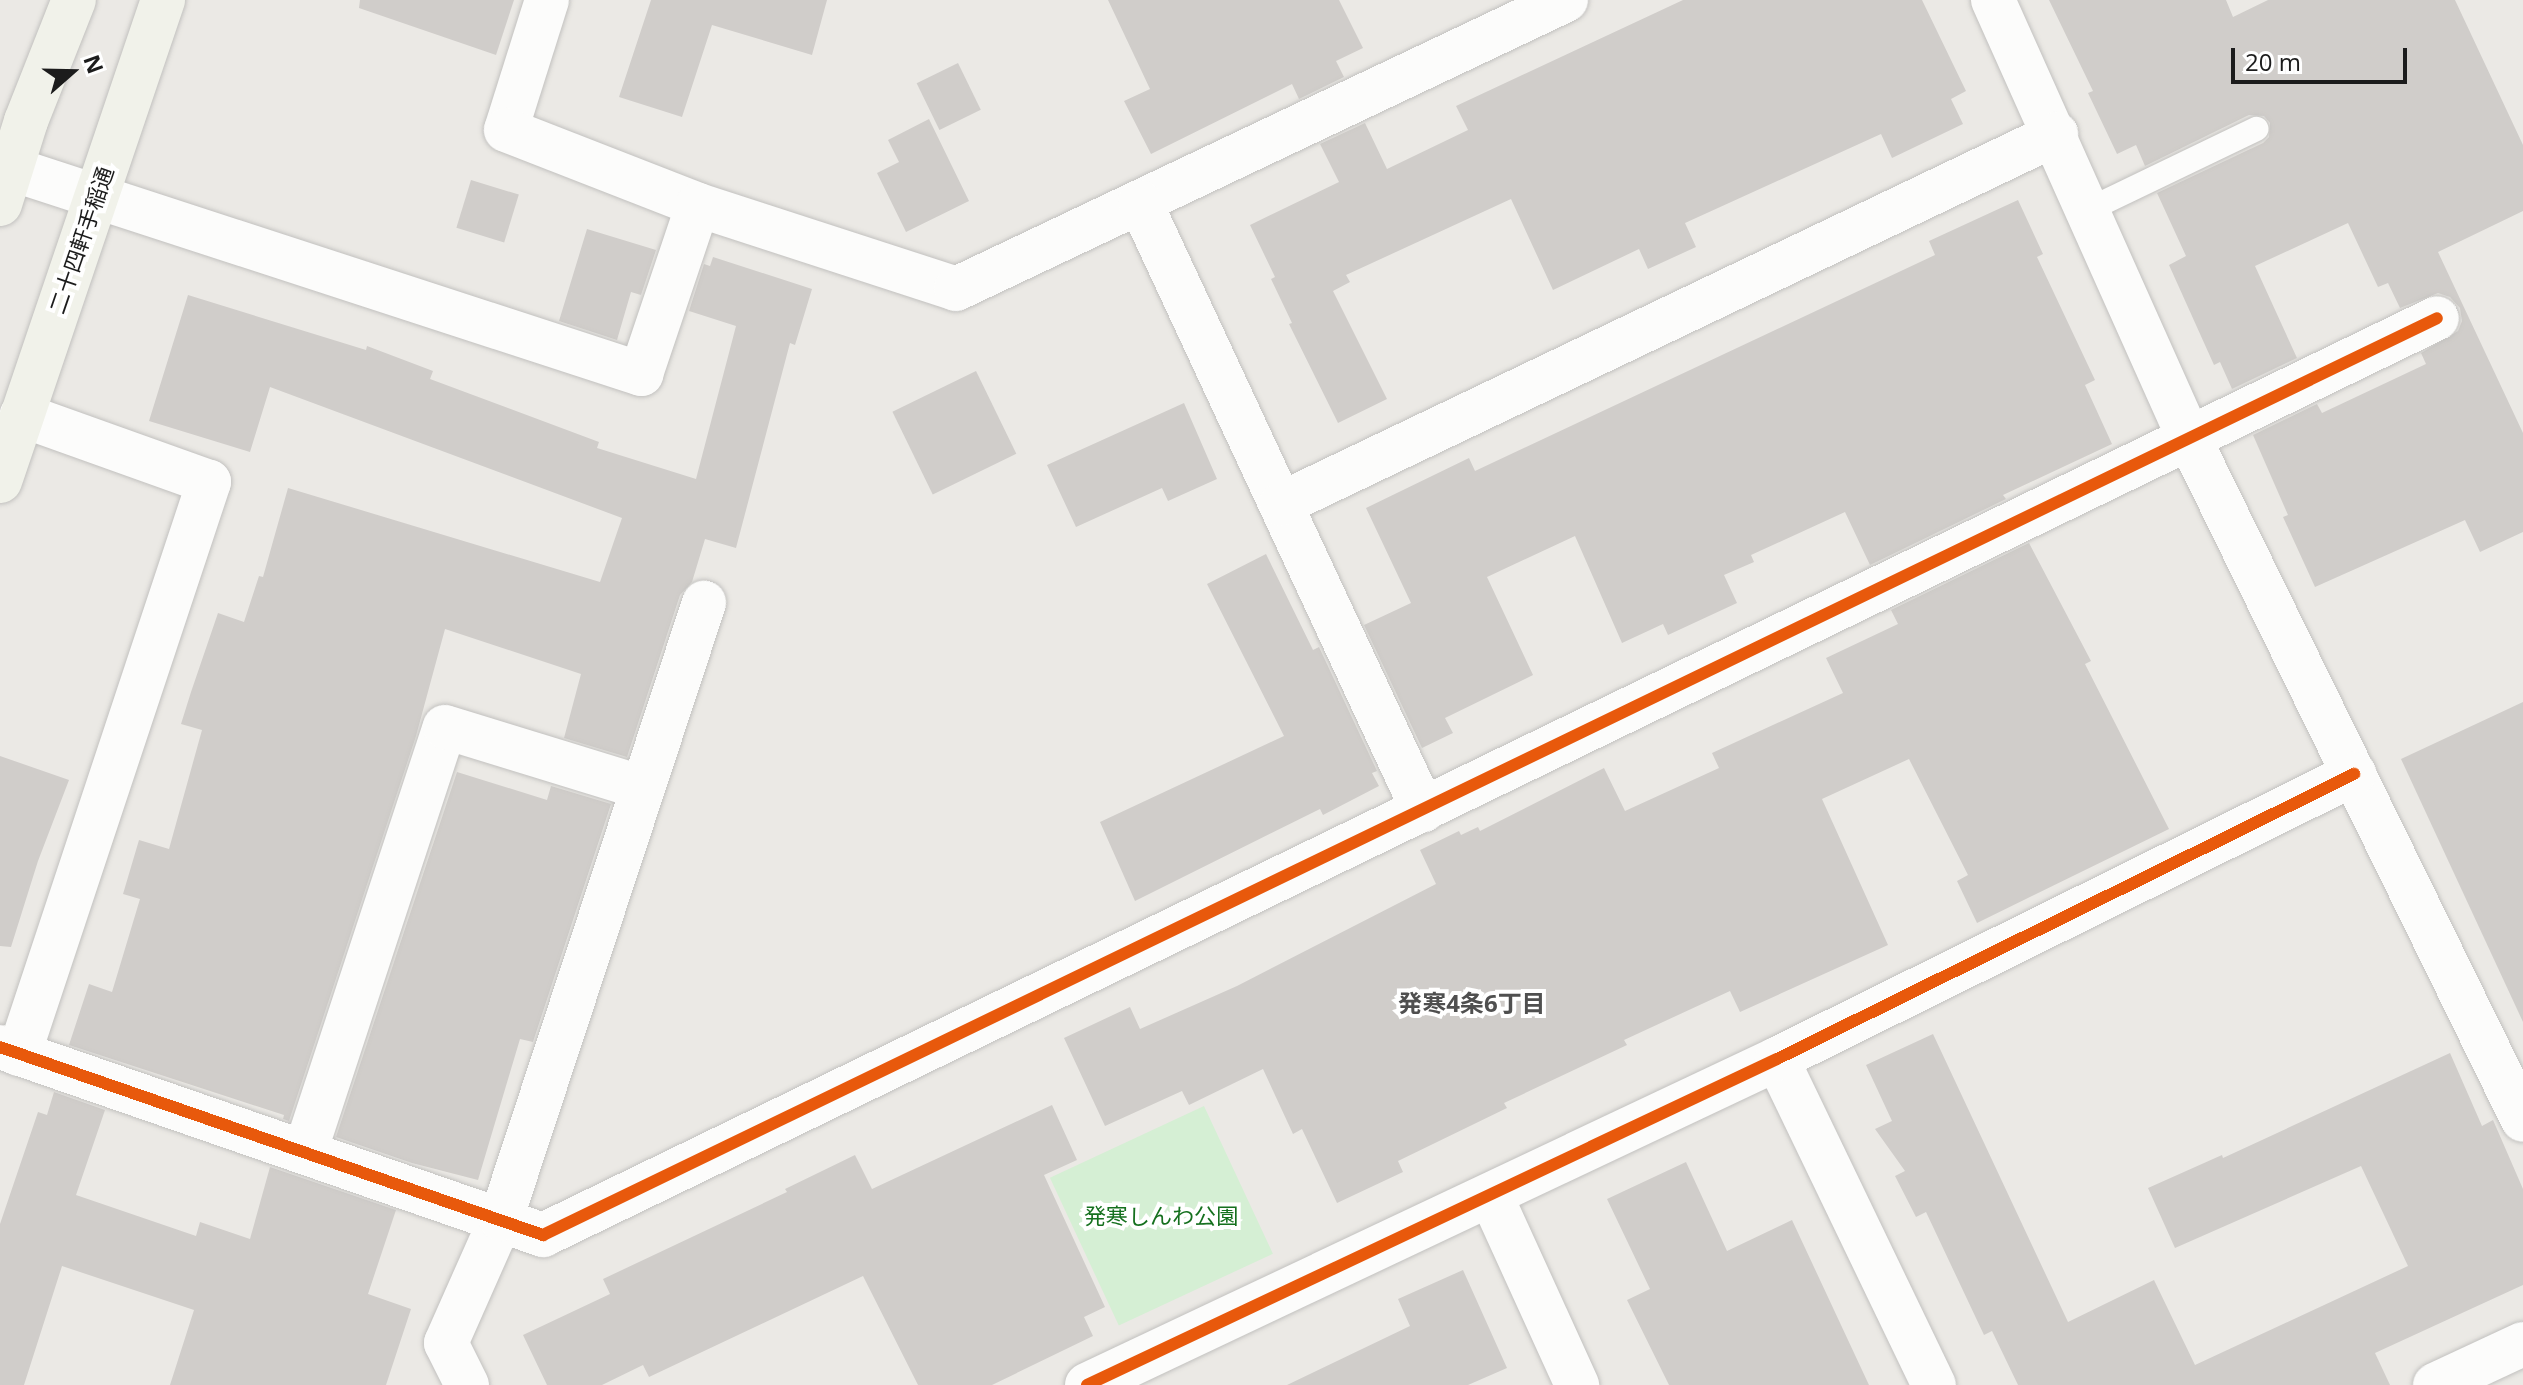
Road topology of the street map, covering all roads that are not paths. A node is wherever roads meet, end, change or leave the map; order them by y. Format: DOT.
graph roads {
  1 [pos="74,0"];
  2 [pos="163,0"];
  3 [pos="547,0"];
  4 [pos="1993,0"];
  5 [pos="1553,3"];
  6 [pos="13,118"];
  7 [pos="2256,129"];
  8 [pos="2056,134"];
  9 [pos="6,187"];
  10 [pos="95,197"];
  11 [pos="1140,202"];
  12 [pos="698,205"];
  13 [pos="2088,210"];
  14 [pos="2437,318"];
  15 [pos="22,415"];
  16 [pos="2189,438"];
  17 [pos="0,481"];
  18 [pos="1281,504"];
  19 [pos="704,603"];
  20 [pos="2354,774"];
  21 [pos="643,788"];
  22 [pos="1423,810"];
  23 [pos="9,1050"];
  24 [pos="1777,1059"];
  25 [pos="2523,1120"];
  26 [pos="305,1152"];
  27 [pos="1491,1196"];
  28 [pos="501,1219"];
  29 [pos="2523,1344"];
  30 [pos="467,1385"];
  31 [pos="1087,1385"];
  32 [pos="1577,1385"];
  33 [pos="1934,1385"];
  34 [pos="2435,1385"];
  1 -- 6 [label="street"];
  2 -- 10 [label="street, 二十四軒手稲通"];
  3 -- 12 [label="street"];
  4 -- 8 [label="street"];
  5 -- 11 [label="street"];
  6 -- 9 [label="street"];
  7 -- 13 [label="lane"];
  8 -- 13 [label="street"];
  8 -- 18 [label="street"];
  9 -- 10 [label="street"];
  10 -- 12 [label="street"];
  10 -- 15 [label="street, 二十四軒手稲通"];
  11 -- 12 [label="street"];
  11 -- 18 [label="street"];
  13 -- 16 [label="street"];
  14 -- 16 [label="street"];
  15 -- 17 [label="street, 二十四軒手稲通"];
  15 -- 23 [label="street"];
  16 -- 20 [label="street"];
  16 -- 22 [label="street"];
  18 -- 22 [label="street"];
  19 -- 21 [label="street"];
  20 -- 24 [label="street"];
  20 -- 25 [label="street"];
  21 -- 26 [label="street"];
  21 -- 28 [label="street"];
  22 -- 28 [label="street"];
  23 -- 26 [label="street"];
  24 -- 27 [label="street"];
  24 -- 33 [label="street"];
  26 -- 28 [label="street"];
  27 -- 31 [label="street"];
  27 -- 32 [label="street"];
  28 -- 30 [label="street"];
  29 -- 34 [label="street"];
}
